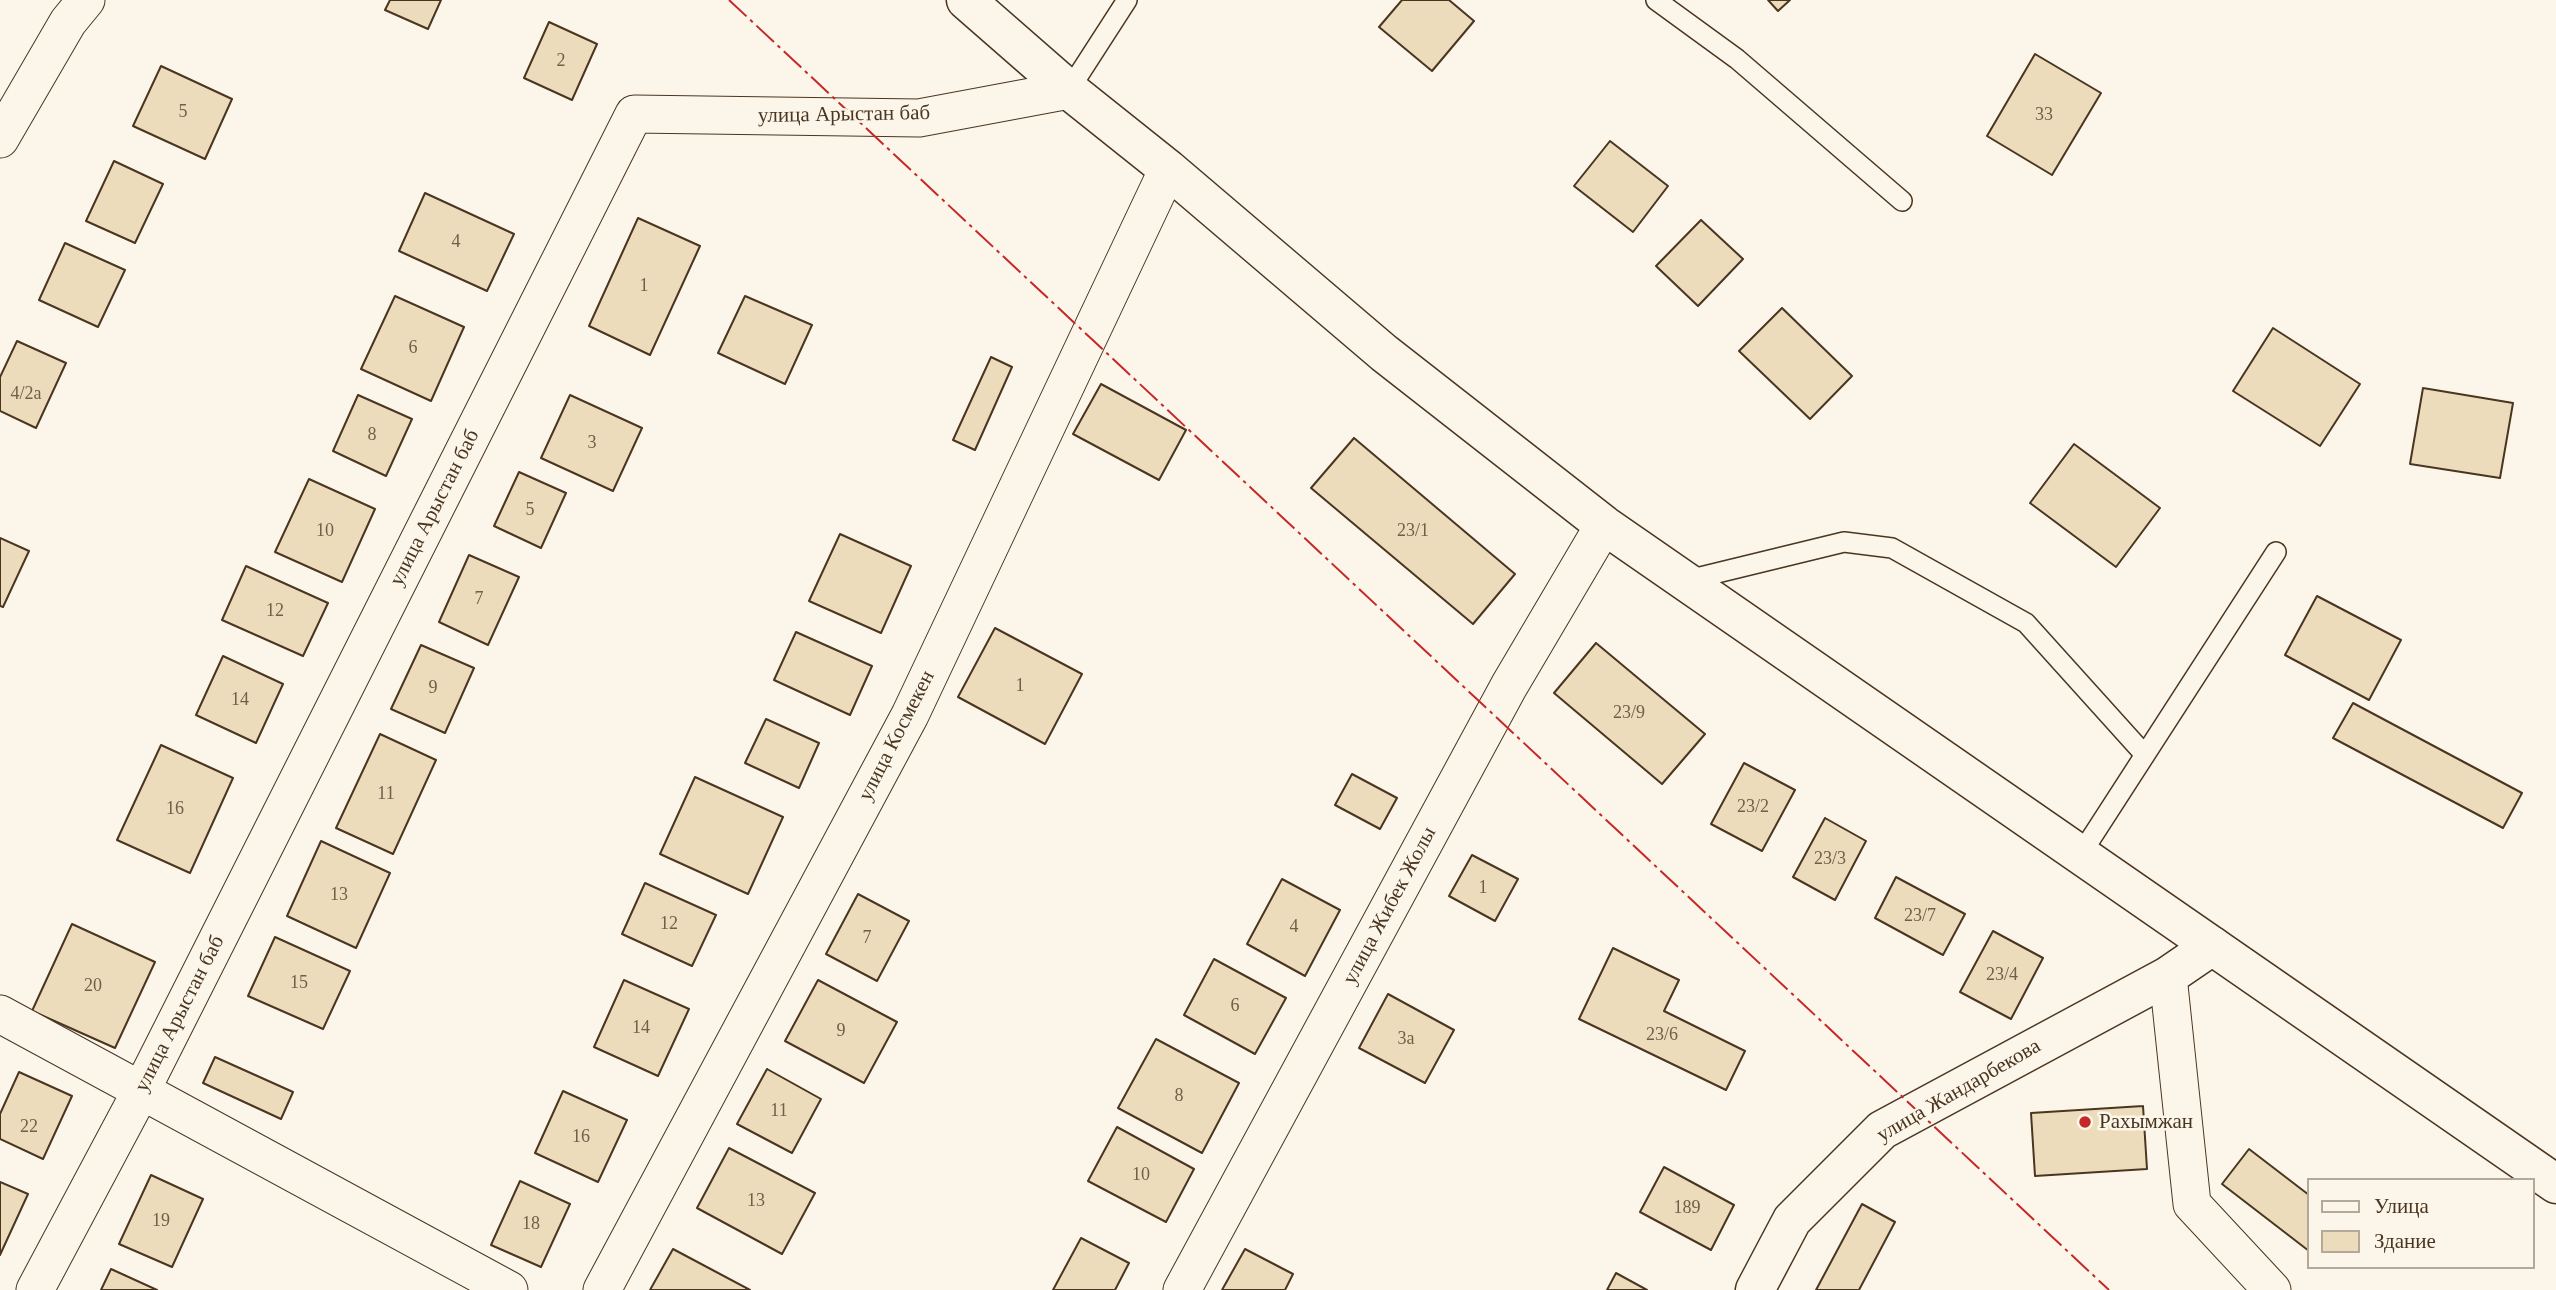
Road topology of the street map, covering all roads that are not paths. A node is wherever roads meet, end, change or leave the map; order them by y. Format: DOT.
graph roads {
  1 [pos="86,0"];
  2 [pos="967,0"];
  3 [pos="1128,0"];
  4 [pos="1656,0"];
  5 [pos="1069,90"];
  6 [pos="0,139"];
  7 [pos="1168,169"];
  8 [pos="1902,201"];
  9 [pos="1604,525"];
  10 [pos="2276,552"];
  11 [pos="1684,581"];
  12 [pos="2145,755"];
  13 [pos="2079,857"];
  14 [pos="2212,946"];
  15 [pos="2168,976"];
  16 [pos="0,1014"];
  17 [pos="141,1091"];
  18 [pos="2556,1184"];
  19 [pos="36,1290"];
  20 [pos="509,1290"];
  21 [pos="601,1290"];
  22 [pos="1182,1290"];
  23 [pos="1755,1290"];
  24 [pos="2272,1290"];
  1 -- 6 [label="street"];
  2 -- 5 [label="main road"];
  3 -- 5 [label="lane"];
  4 -- 8 [label="lane"];
  5 -- 7 [label="main road"];
  5 -- 17 [label="street, улица Арыстан баб"];
  7 -- 9 [label="main road"];
  7 -- 21 [label="street, улица Космекен"];
  9 -- 11 [label="main road"];
  9 -- 22 [label="street, улица Жибек Жолы"];
  10 -- 12 [label="lane"];
  11 -- 12 [label="lane"];
  11 -- 13 [label="main road"];
  12 -- 13 [label="lane"];
  13 -- 14 [label="main road"];
  14 -- 15 [label="main road, улица Жандарбекова"];
  14 -- 18 [label="main road"];
  15 -- 23 [label="main road, улица Жандарбекова"];
  15 -- 24 [label="street"];
  16 -- 17 [label="street"];
  17 -- 19 [label="street, улица Арыстан баб"];
  17 -- 20 [label="street"];
}
